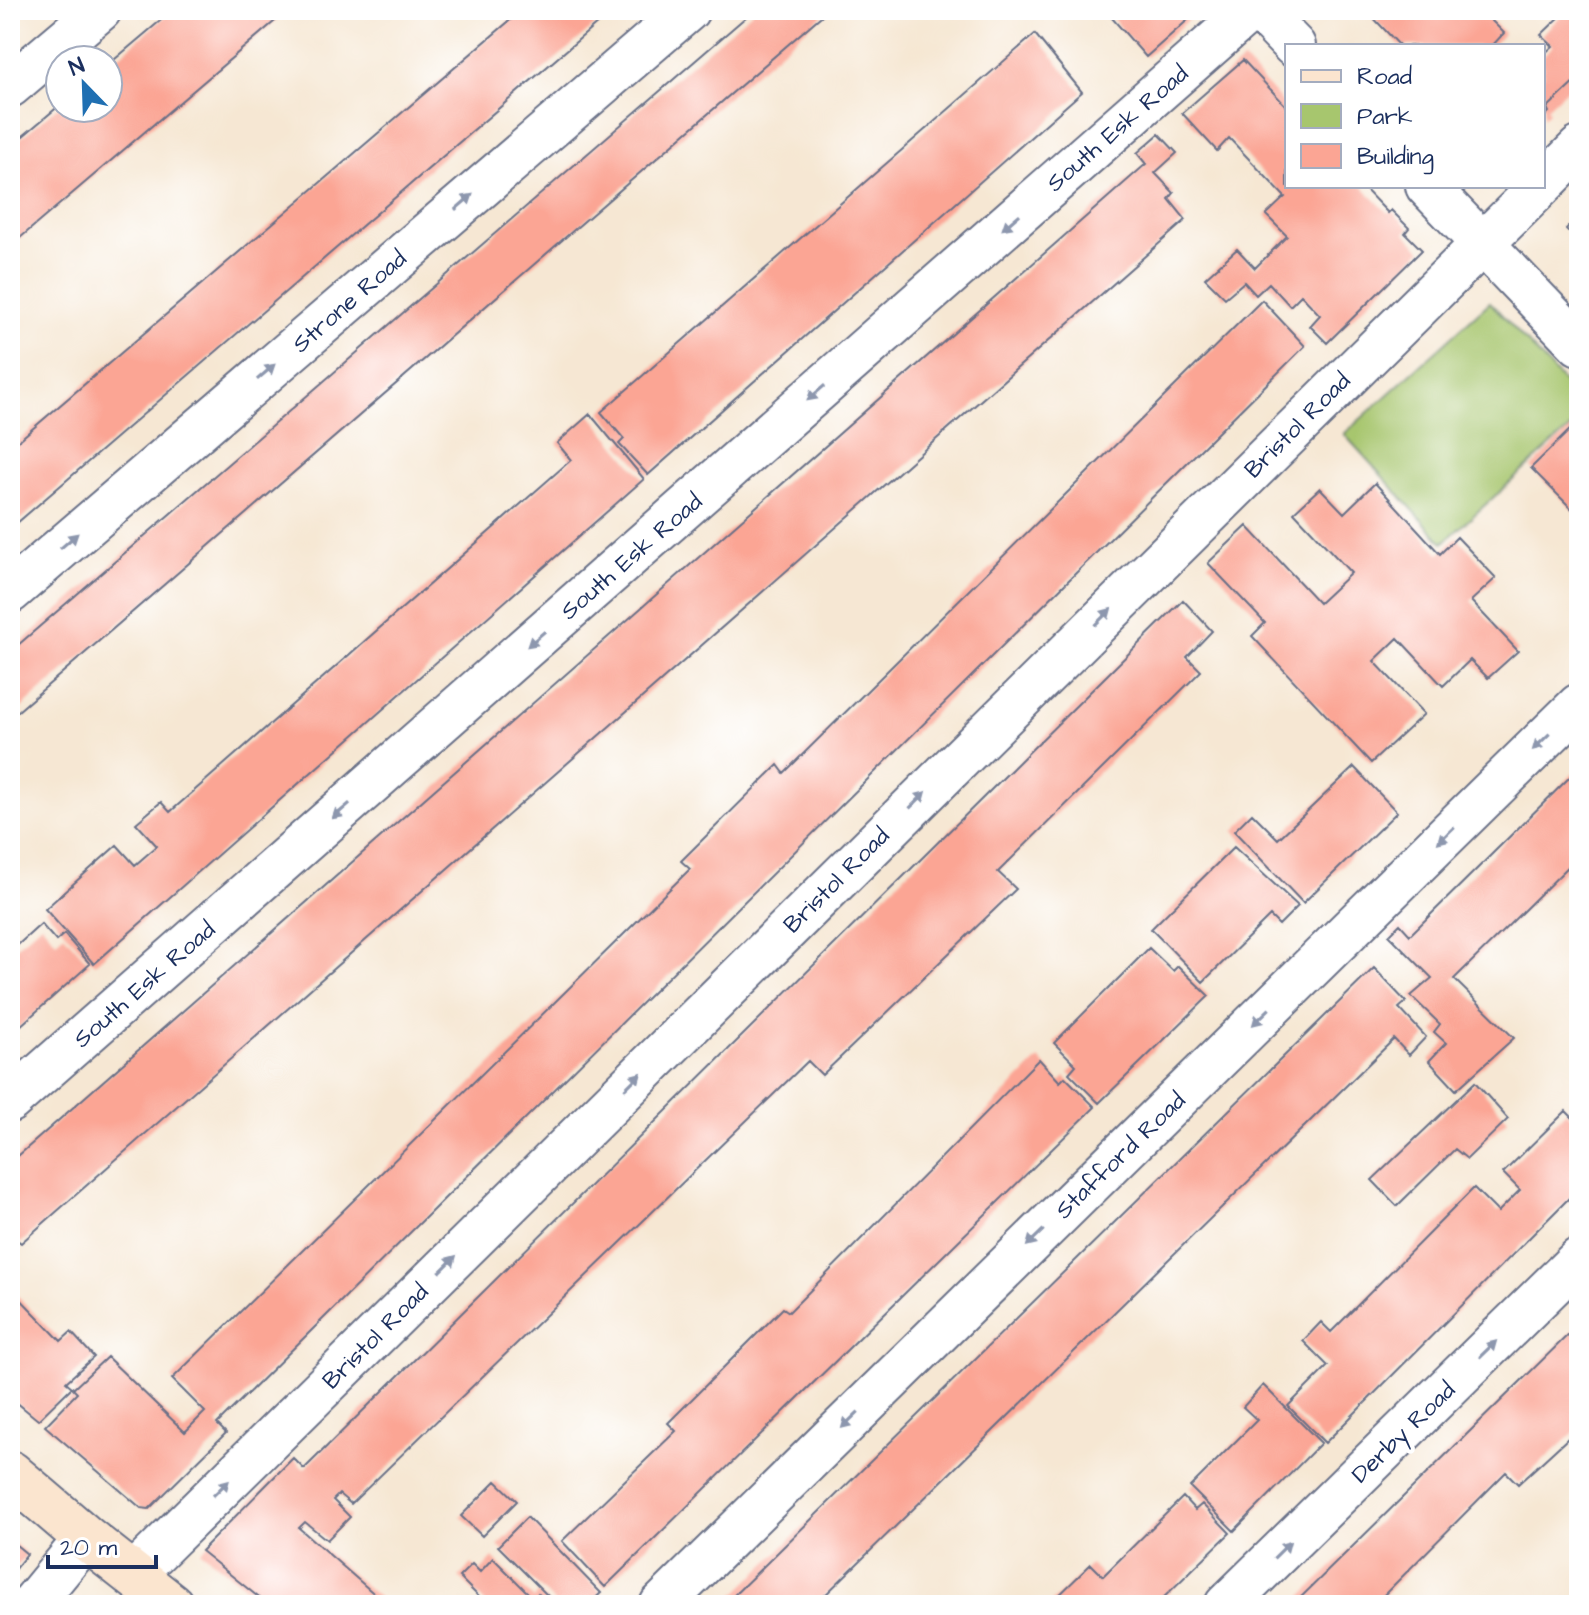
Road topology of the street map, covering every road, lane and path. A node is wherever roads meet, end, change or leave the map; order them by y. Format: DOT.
graph roads {
  1 [pos="100,10"];
  2 [pos="688,10"];
  3 [pos="1261,11"];
  4 [pos="1292,44"];
  5 [pos="10,86"];
  6 [pos="1579,148"];
  7 [pos="1545,182"];
  8 [pos="1429,188"];
  9 [pos="1539,188"];
  10 [pos="1482,243"];
  11 [pos="1579,344"];
  12 [pos="10,592"];
  13 [pos="1579,705"];
  14 [pos="10,1101"];
  15 [pos="1579,1259"];
  16 [pos="10,1473"];
  17 [pos="86,1538"];
  18 [pos="133,1575"];
  19 [pos="31,1605"];
  20 [pos="171,1605"];
  21 [pos="661,1605"];
  22 [pos="1226,1605"];
  1 -- 5 [label="street"];
  12 -- 2 [label="street, Strone Road, one-way"];
  3 -- 4 [label="street"];
  3 -- 14 [label="street, South Esk Road, one-way"];
  6 -- 7 [label="street, Bristol Road"];
  8 -- 10 [label="street"];
  9 -- 10 [label="street, Bristol Road"];
  10 -- 11 [label="street"];
  18 -- 10 [label="street, Bristol Road, one-way"];
  13 -- 21 [label="street, Stafford Road, one-way"];
  22 -- 15 [label="street, Derby Road, one-way"];
  16 -- 17 [label="main road"];
  17 -- 18 [label="main road"];
  17 -- 19 [label="street"];
  18 -- 20 [label="main road"];
}
